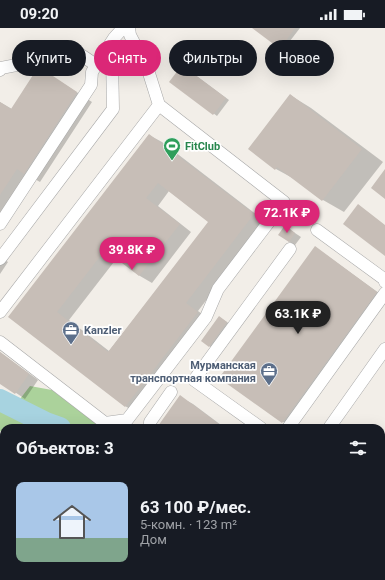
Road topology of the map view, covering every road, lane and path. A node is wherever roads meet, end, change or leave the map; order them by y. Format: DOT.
graph roads {
  1 [pos="126,30"];
  2 [pos="113,40"];
  3 [pos="94,64"];
  4 [pos="94,68"];
  5 [pos="0,70"];
  6 [pos="112,76"];
  7 [pos="159,105"];
  8 [pos="0,224"];
  9 [pos="317,230"];
  10 [pos="290,249"];
  11 [pos="0,259"];
  12 [pos="385,282"];
  13 [pos="385,293"];
  14 [pos="0,312"];
  15 [pos="0,342"];
  16 [pos="385,349"];
  17 [pos="171,392"];
  18 [pos="150,424"];
  19 [pos="255,424"];
  20 [pos="291,424"];
  21 [pos="333,424"];
  1 -- 2 [label="lane"];
  1 -- 7 [label="lane"];
  3 -- 5 [label="lane"];
  4 -- 8 [label="lane"];
  6 -- 11 [label="lane"];
  7 -- 14 [label="lane"];
  7 -- 15 [label="lane"];
  9 -- 12 [label="lane"];
  10 -- 19 [label="lane"];
  13 -- 20 [label="lane"];
  16 -- 21 [label="lane"];
  17 -- 18 [label="lane"];
}
